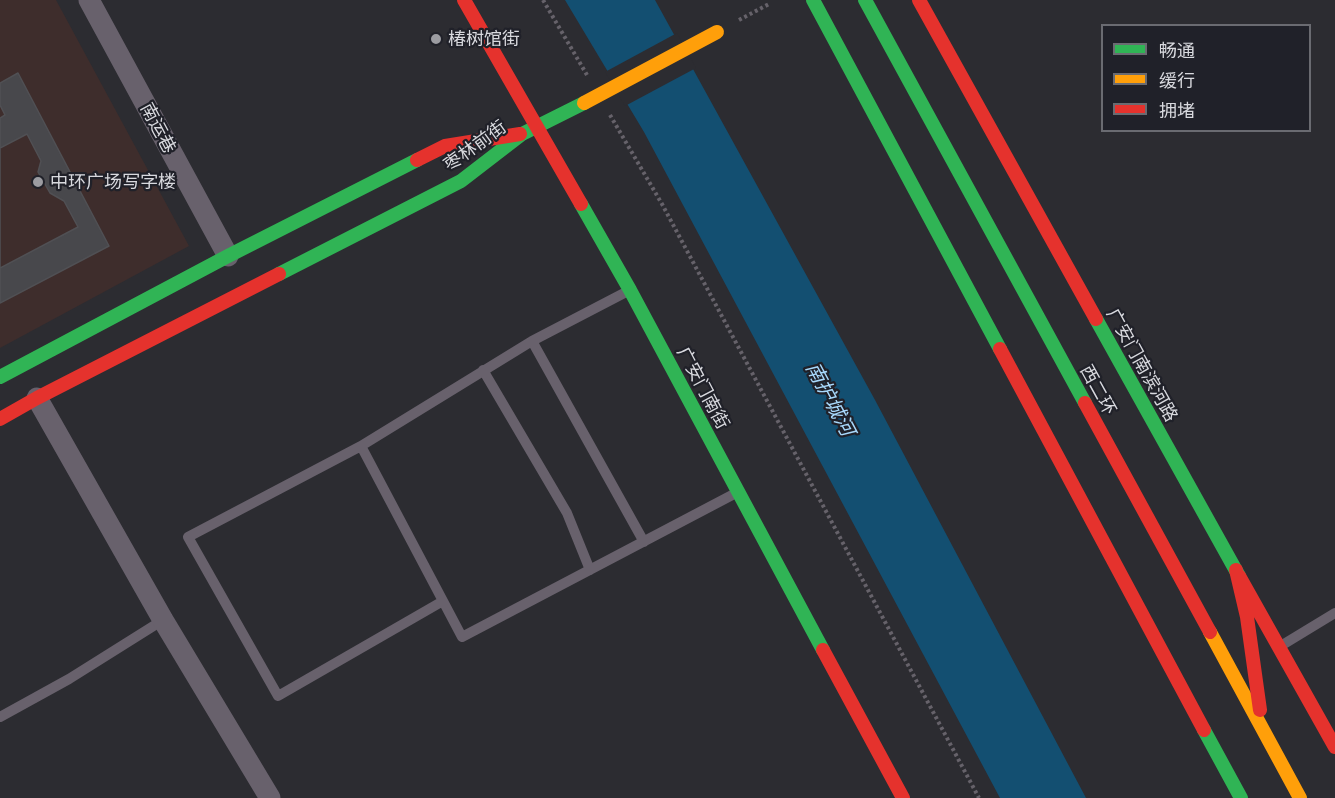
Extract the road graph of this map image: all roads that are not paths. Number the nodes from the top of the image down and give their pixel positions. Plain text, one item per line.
1 (89, 0) edge
2 (464, 0) edge
3 (813, 0) edge
4 (865, 0) edge
5 (919, 0) edge
6 (717, 32) road end
7 (536, 127) junction
8 (522, 134) junction
9 (228, 255) junction
10 (630, 290) junction
11 (532, 341) junction
12 (483, 370) junction
13 (0, 377) edge
14 (37, 398) junction
15 (0, 419) edge
16 (361, 446) junction
17 (739, 492) junction
18 (644, 542) junction
19 (590, 570) junction
20 (1236, 570) junction
21 (443, 601) junction
22 (1335, 613) edge
23 (163, 620) junction
24 (1278, 647) junction
25 (0, 717) edge
26 (1262, 730) junction
27 (1335, 747) edge
28 (270, 798) edge
29 (903, 798) edge
30 (1241, 798) edge
31 (1300, 798) edge

1 - 9 street, 南运巷
2 - 7 main road, 广安门南街
3 - 30 main road
4 - 26 main road, 西二环
5 - 20 main road, 广安门南滨河路
6 - 7 main road, bridge
7 - 8 main road
7 - 10 main road, 广安门南街
8 - 9 main road, 枣林前街
8 - 14 main road, 枣林前街
9 - 13 main road, 枣林前街
10 - 11 lane
10 - 17 main road, 广安门南街
11 - 12 lane
11 - 18 lane
12 - 16 lane
12 - 19 lane
14 - 15 main road, 枣林前街
14 - 23 street
16 - 21 lane
16 - 21 lane
17 - 18 lane
17 - 29 main road, 广安门南街
18 - 19 lane
19 - 21 lane
20 - 24 main road, 广安门南滨河路
20 - 26 main road
22 - 24 lane
23 - 25 lane
23 - 28 street
24 - 27 main road, 广安门南滨河路
26 - 31 main road, 西二环

